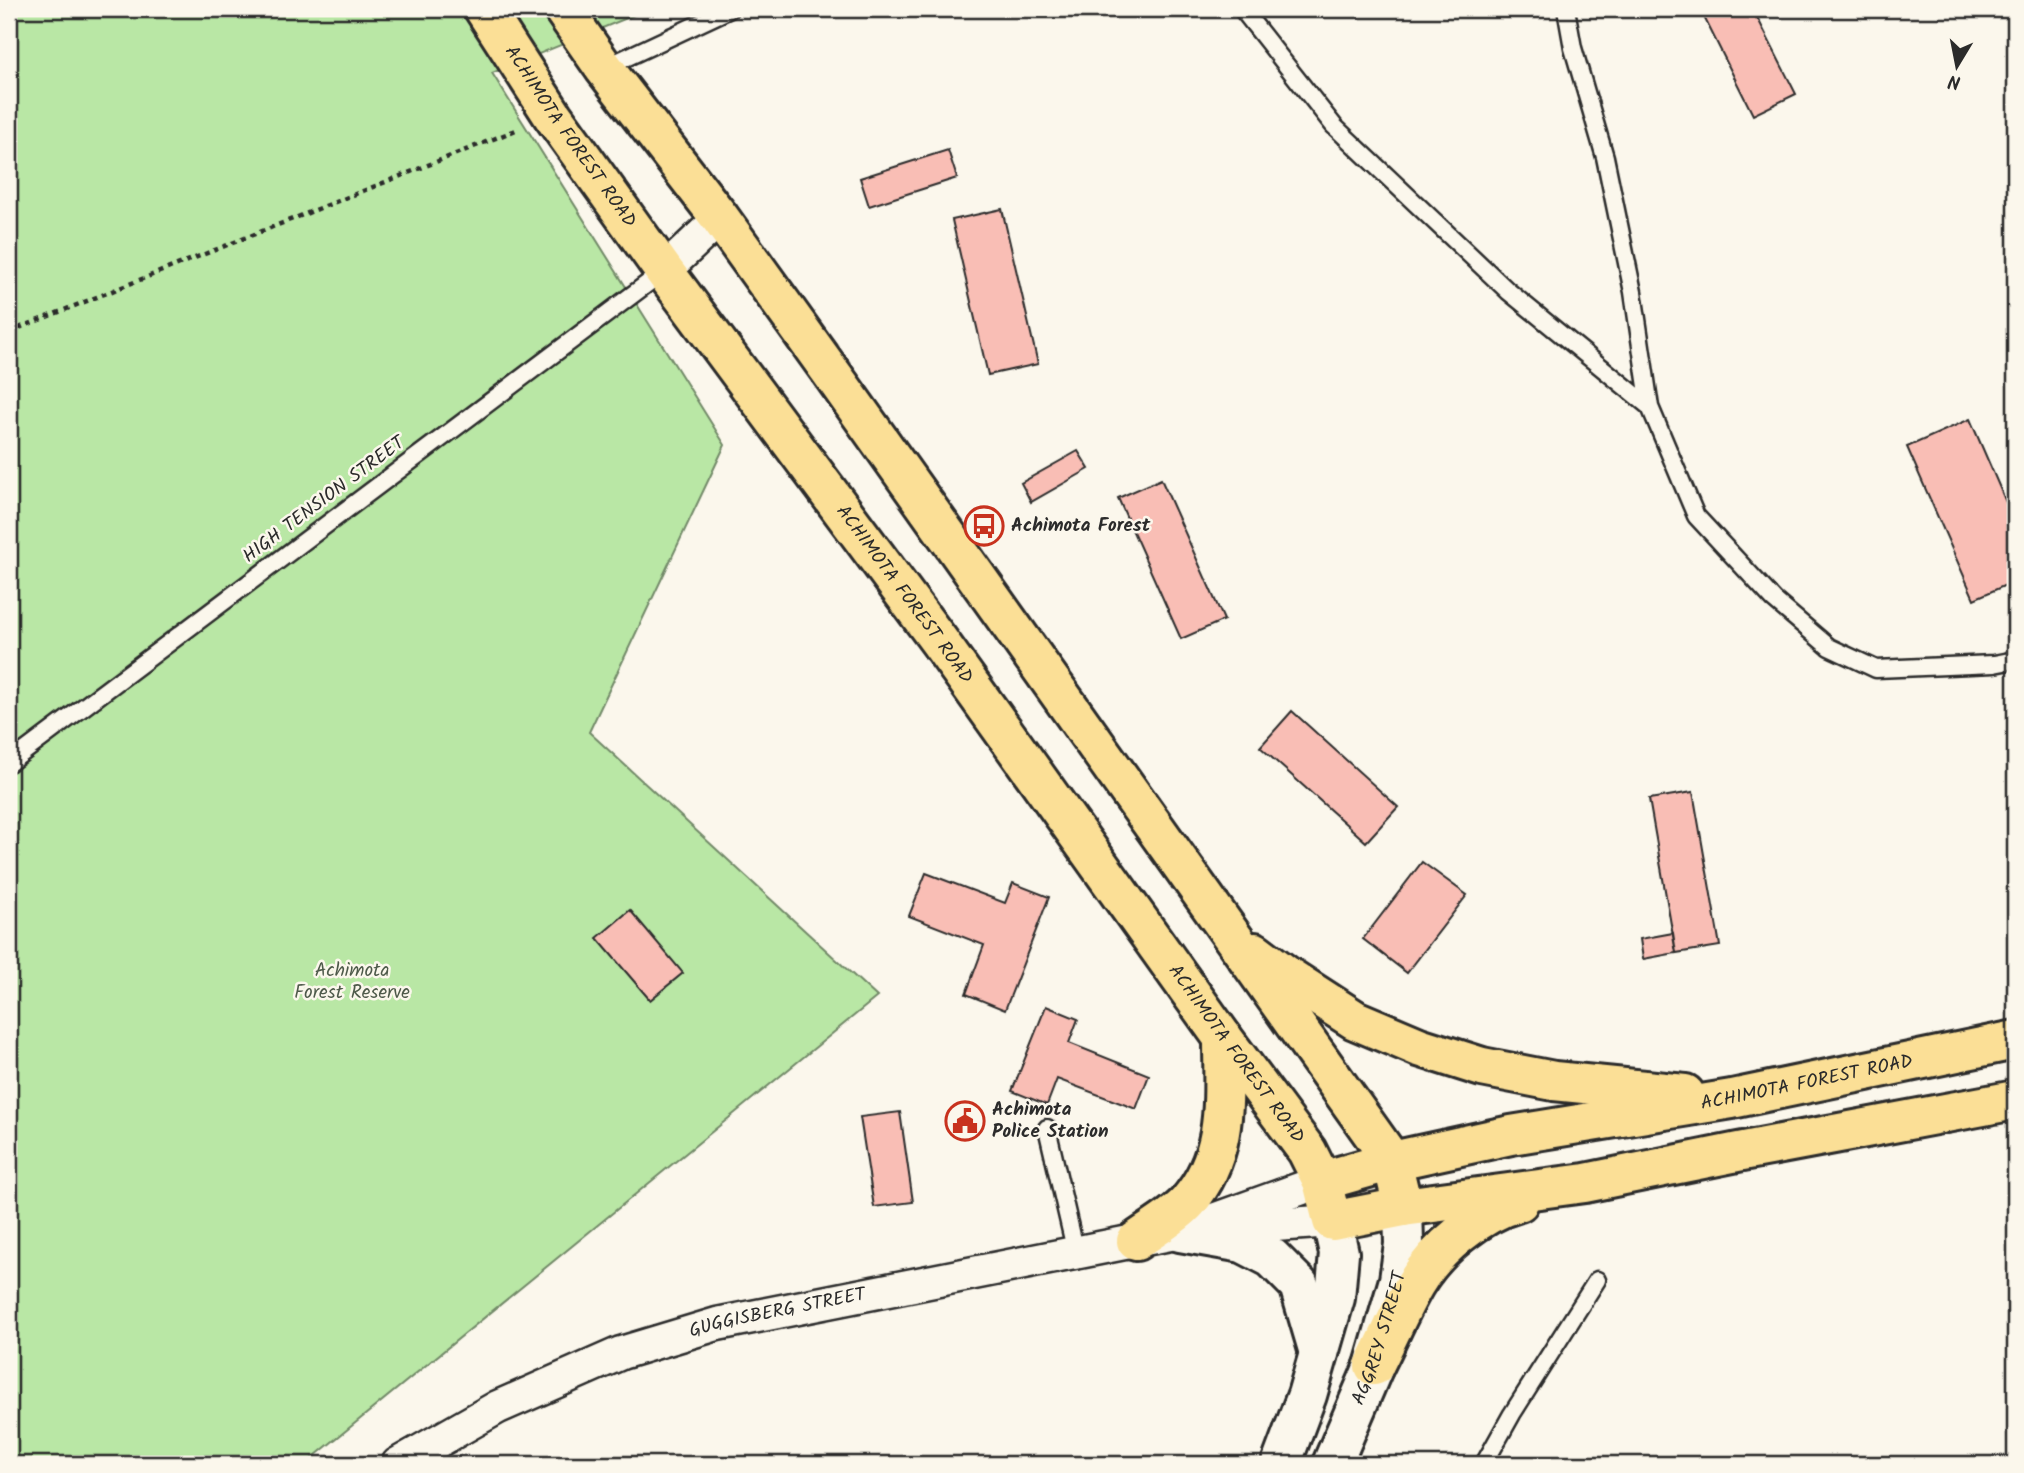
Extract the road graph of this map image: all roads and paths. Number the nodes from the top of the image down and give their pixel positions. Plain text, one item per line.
1 (484, 9) edge
2 (563, 9) edge
3 (730, 9) edge
4 (1242, 9) edge
5 (1566, 9) edge
6 (604, 68) junction
7 (553, 116) junction
8 (720, 218) junction
9 (664, 271) junction
10 (9, 332) edge
11 (1650, 407) junction
12 (2015, 660) edge
13 (9, 763) edge
14 (1224, 928) junction
15 (1223, 1038) junction
16 (2015, 1040) edge
17 (1732, 1099) junction
18 (2015, 1100) edge
19 (1047, 1128) dead end
20 (1392, 1161) junction
21 (1322, 1181) junction
22 (1585, 1183) junction
23 (1404, 1207) junction
24 (1332, 1221) junction
25 (1180, 1232) junction
26 (1136, 1241) junction
27 (1076, 1253) junction
28 (1597, 1280) dead end
29 (1319, 1353) junction
30 (1374, 1366) junction
31 (398, 1464) edge
32 (1281, 1464) edge
33 (1332, 1464) edge
34 (1484, 1464) edge

1 - 7 main road, ACHIMOTA FOREST ROAD
2 - 6 main road
3 - 6 lane
4 - 11 lane
5 - 11 lane
6 - 8 main road
7 - 9 main road, ACHIMOTA FOREST ROAD
7 - 10 path
8 - 9 street
8 - 14 main road
9 - 13 lane, HIGH TENSION STREET
9 - 15 main road, ACHIMOTA FOREST ROAD
11 - 12 lane
14 - 17 main road
14 - 20 main road
15 - 21 main road, ACHIMOTA FOREST ROAD
15 - 26 main road
16 - 17 main road, ACHIMOTA FOREST ROAD
17 - 20 main road, ACHIMOTA FOREST ROAD
18 - 22 main road
19 - 27 lane
20 - 21 main road, ACHIMOTA FOREST ROAD
20 - 23 main road
21 - 24 main road, ACHIMOTA FOREST ROAD
21 - 25 street, GUGGISBERG STREET
22 - 23 main road
22 - 30 main road
23 - 24 main road
23 - 30 main road, AGGREY STREET
24 - 25 street, GUGGISBERG STREET
24 - 29 main road
25 - 26 street, GUGGISBERG STREET
25 - 29 main road
26 - 27 street, GUGGISBERG STREET
27 - 31 street, GUGGISBERG STREET
28 - 34 lane
29 - 32 main road
30 - 33 main road, AGGREY STREET

